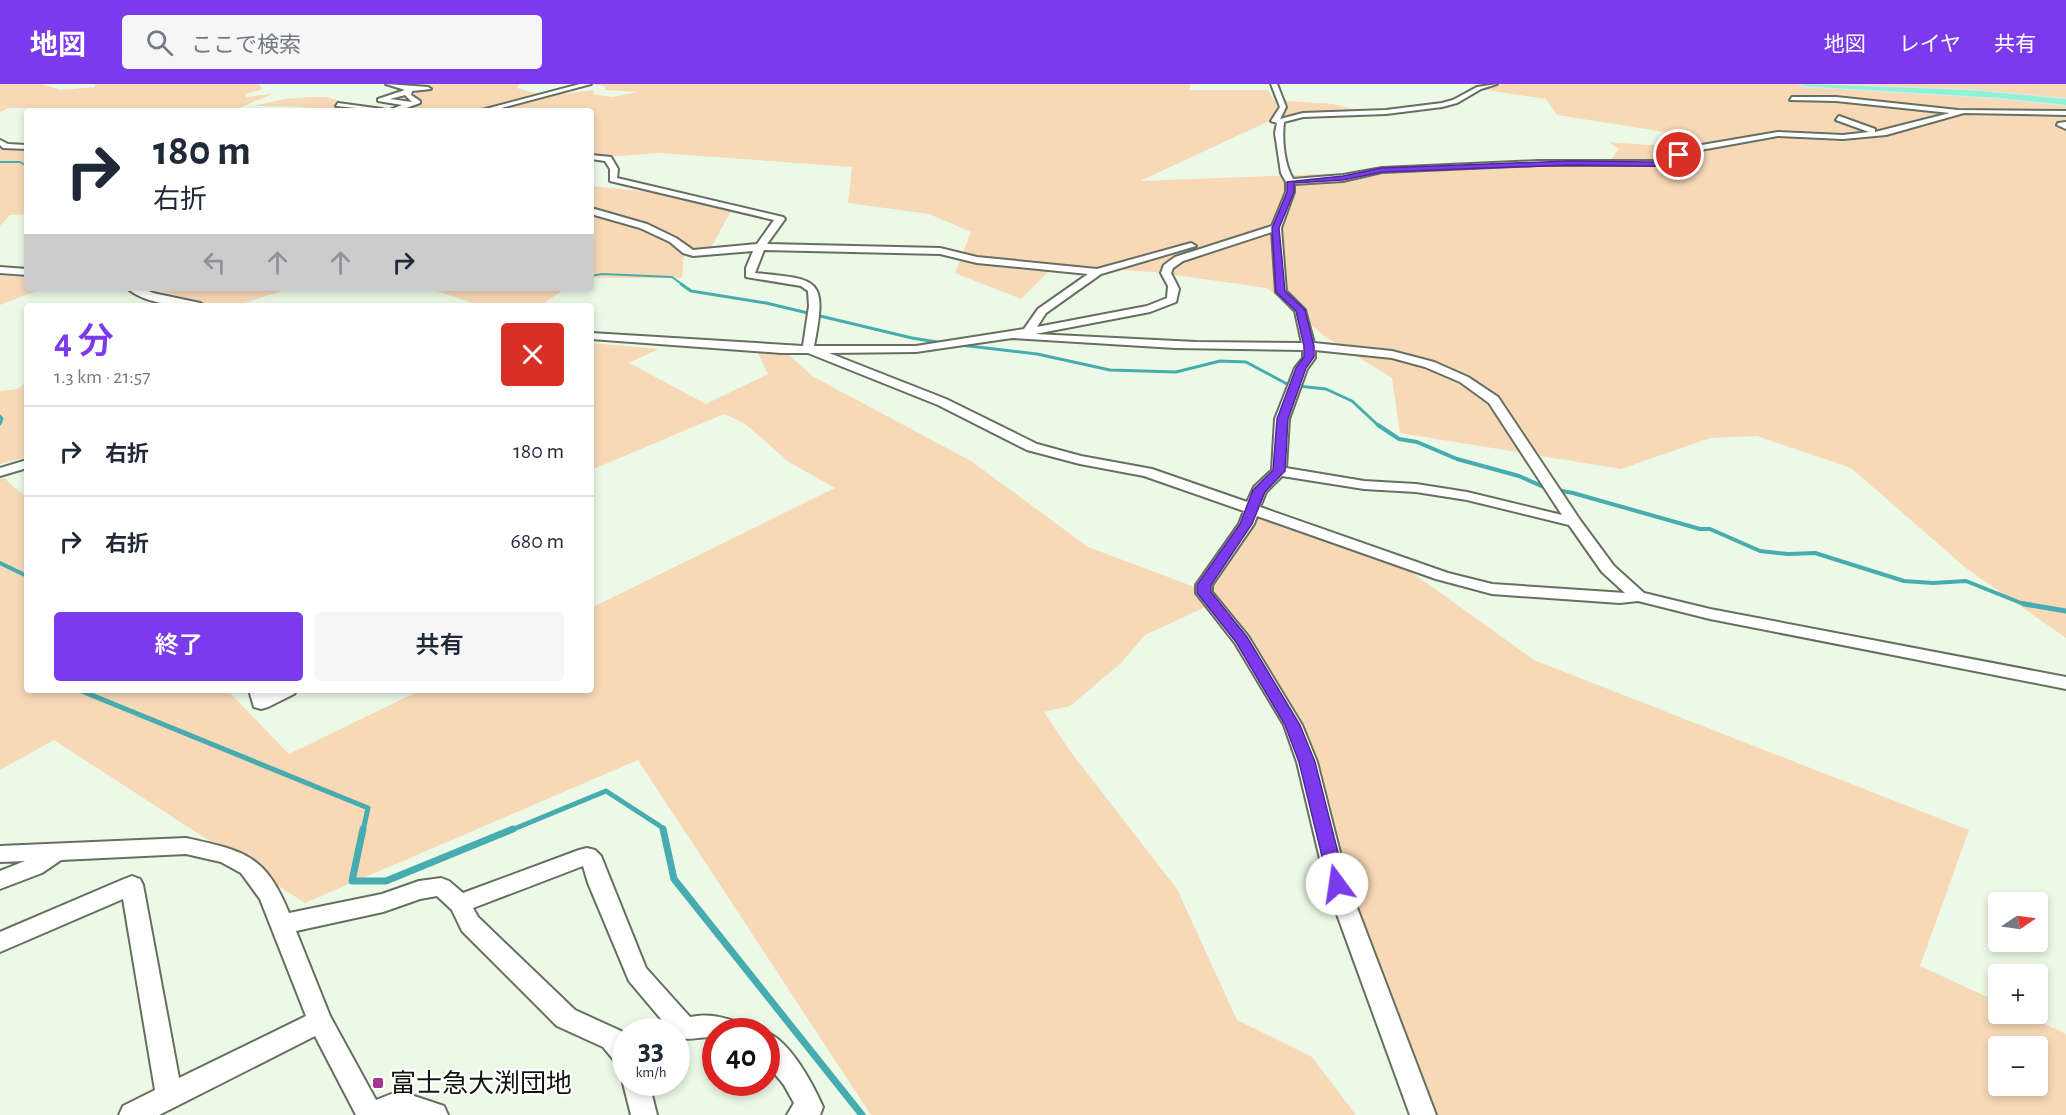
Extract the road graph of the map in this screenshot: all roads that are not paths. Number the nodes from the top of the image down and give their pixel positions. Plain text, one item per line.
1 (389, 84) edge
2 (588, 84) edge
3 (1274, 84) edge
4 (1494, 84) edge
5 (1804, 84) edge
6 (1835, 87) junction
7 (428, 89) dead end
8 (409, 90) junction
9 (1792, 99) dead end
10 (1835, 102) junction
11 (2066, 102) edge
12 (412, 104) junction
13 (338, 105) dead end
14 (360, 108) edge
15 (400, 108) edge
16 (494, 108) edge
17 (1962, 112) junction
18 (2066, 113) edge
19 (1839, 118) dead end
20 (1281, 121) junction
21 (1879, 133) junction
22 (24, 139) edge
23 (0, 141) edge
24 (24, 147) edge
25 (594, 157) edge
26 (1290, 182) junction
27 (594, 212) edge
28 (1276, 228) junction
29 (1239, 241) junction
30 (761, 247) junction
31 (0, 270) edge
32 (24, 272) edge
33 (1096, 272) junction
34 (139, 291) edge
35 (185, 303) edge
36 (1029, 330) junction
37 (1008, 334) junction
38 (594, 336) edge
39 (1309, 346) junction
40 (808, 349) junction
41 (1279, 471) junction
42 (1250, 510) junction
43 (1574, 522) junction
44 (1638, 596) junction
45 (2066, 682) edge
46 (276, 693) edge
47 (259, 697) edge
48 (56, 852) junction
49 (0, 854) edge
50 (0, 880) edge
51 (460, 904) junction
52 (282, 924) junction
53 (0, 942) edge
54 (320, 1021) junction
55 (702, 1026) edge
56 (612, 1039) edge
57 (780, 1060) edge
58 (169, 1094) junction
59 (639, 1096) edge
60 (132, 1115) edge
61 (370, 1115) edge
62 (435, 1115) edge
63 (644, 1115) edge
64 (800, 1115) edge
65 (1423, 1115) edge

1 - 8 street
2 - 16 street
3 - 20 street
4 - 20 street
5 - 6 main road
6 - 10 street
6 - 11 main road
7 - 8 street
8 - 12 street
8 - 12 street
9 - 10 street
10 - 17 street
12 - 15 street
13 - 14 street
17 - 18 street
17 - 21 street
19 - 21 street
20 - 26 street
21 - 26 street
22 - 23 street
23 - 24 street
25 - 30 street
26 - 28 street
27 - 30 street
28 - 29 street
28 - 39 street
29 - 33 street
29 - 36 street
30 - 33 street
30 - 40 street
31 - 32 street
33 - 36 street
34 - 35 street
36 - 37 street
37 - 39 street
37 - 40 street
38 - 40 street
39 - 41 street
39 - 43 street
40 - 42 street
41 - 42 street
41 - 43 street
42 - 44 street
42 - 65 street
43 - 44 street
44 - 45 street
46 - 47 street
48 - 49 street
48 - 50 street
48 - 52 street
51 - 52 street
51 - 55 street
51 - 56 street
52 - 54 street
53 - 58 street
54 - 58 street
54 - 61 street
57 - 64 street
58 - 60 street
59 - 63 street
61 - 62 street

